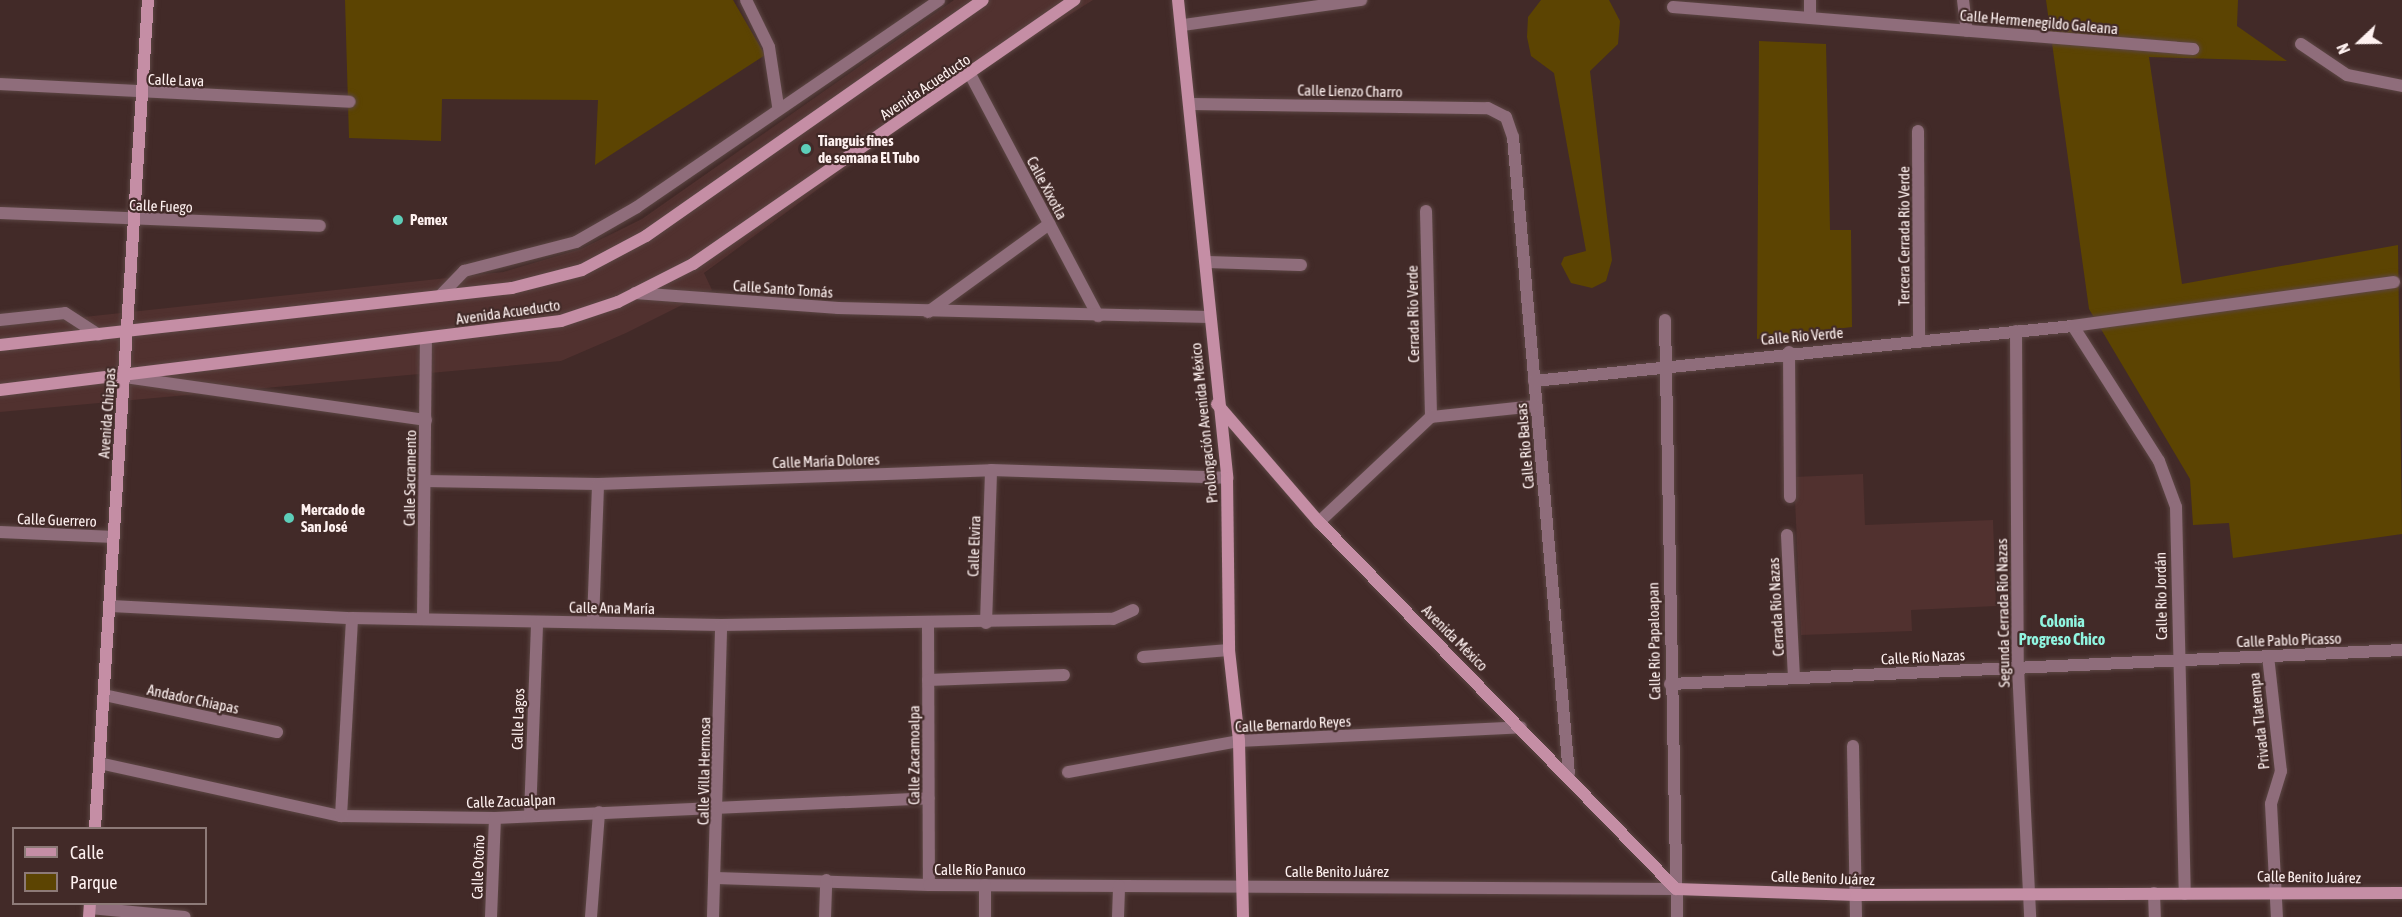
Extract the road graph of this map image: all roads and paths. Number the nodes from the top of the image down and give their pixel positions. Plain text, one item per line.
1 (148, 0) edge
2 (746, 0) edge
3 (939, 0) edge
4 (983, 0) edge
5 (1074, 0) edge
6 (1178, 0) edge
7 (1361, 0) edge
8 (1810, 0) edge
9 (1963, 0) edge
10 (1673, 7) dead end
11 (1810, 18) junction
12 (1182, 25) junction
13 (1967, 31) junction
14 (2301, 44) dead end
15 (2193, 49) dead end
16 (970, 74) junction
17 (0, 84) edge
18 (2402, 86) edge
19 (142, 94) junction
20 (350, 102) dead end
21 (1191, 104) junction
22 (778, 106) junction
23 (1506, 117) joint
24 (1918, 131) dead end
25 (1426, 211) dead end
26 (0, 213) edge
27 (131, 220) junction
28 (1050, 224) junction
29 (320, 226) dead end
30 (1206, 262) junction
31 (1301, 265) dead end
32 (2394, 282) dead end
33 (636, 293) junction
34 (440, 296) junction
35 (928, 312) junction
36 (1098, 316) junction
37 (1209, 317) junction
38 (0, 320) edge
39 (1665, 320) dead end
40 (2073, 326) junction
41 (2016, 331) junction
42 (127, 332) junction
43 (99, 335) junction
44 (426, 339) junction
45 (1919, 342) junction
46 (0, 345) edge
47 (1789, 352) junction
48 (1665, 364) junction
49 (124, 377) junction
50 (1534, 381) junction
51 (0, 390) edge
52 (1218, 404) junction
53 (1536, 406) junction
54 (1431, 417) junction
55 (426, 420) junction
56 (991, 470) junction
57 (1227, 478) junction
58 (425, 481) junction
59 (598, 484) junction
60 (1790, 497) dead end
61 (1319, 522) junction
62 (0, 532) edge
63 (1787, 535) dead end
64 (114, 537) junction
65 (111, 606) junction
66 (1133, 610) dead end
67 (352, 618) junction
68 (423, 619) junction
69 (593, 622) junction
70 (537, 623) junction
71 (986, 623) junction
72 (928, 624) junction
73 (721, 625) junction
74 (1229, 650) junction
75 (2402, 650) edge
76 (2268, 656) junction
77 (1143, 657) dead end
78 (2177, 660) junction
79 (2018, 668) junction
80 (1064, 675) dead end
81 (1794, 678) junction
82 (928, 680) junction
83 (1670, 684) junction
84 (104, 695) junction
85 (1521, 728) junction
86 (277, 732) dead end
87 (1239, 741) junction
88 (1853, 746) dead end
89 (99, 763) junction
90 (1068, 772) dead end
91 (1569, 774) junction
92 (929, 798) junction
93 (720, 806) junction
94 (599, 812) junction
95 (341, 816) junction
96 (530, 816) junction
97 (495, 818) junction
98 (95, 827) edge
99 (716, 878) junction
100 (826, 880) junction
101 (929, 885) junction
102 (986, 885) junction
103 (1119, 886) junction
104 (1243, 887) junction
105 (1676, 888) junction
106 (2275, 890) junction
107 (2154, 893) junction
108 (2402, 893) edge
109 (2029, 894) junction
110 (2185, 894) junction
111 (1856, 895) junction
112 (90, 910) edge
113 (185, 917) edge
114 (491, 917) edge
115 (591, 917) edge
116 (713, 917) edge
117 (825, 917) edge
118 (985, 917) edge
119 (1118, 917) edge
120 (1243, 917) edge
121 (1677, 917) edge
122 (1856, 917) edge
123 (2030, 917) edge
124 (2155, 917) edge
125 (2277, 917) edge

1 - 19 street, Avenida Chiapas
2 - 22 street
3 - 22 street
4 - 34 street, Avenida Acueducto
5 - 16 street, Avenida Acueducto
6 - 12 street, Prolongación Avenida México
7 - 12 street
8 - 11 street
9 - 13 street
10 - 11 street, Calle Hermenegildo Galeana
11 - 13 street, Calle Hermenegildo Galeana
12 - 21 street, Prolongación Avenida México
13 - 15 street, Calle Hermenegildo Galeana
14 - 18 street
16 - 28 street, Calle Xixotla
16 - 33 street, Avenida Acueducto
17 - 19 street, Calle Lava
19 - 20 street, Calle Lava
19 - 27 street, Avenida Chiapas
21 - 23 street, Calle Lienzo Charro
21 - 30 street, Prolongación Avenida México
22 - 34 street
23 - 50 street, Calle Río Balsas
24 - 45 street, Tercera Cerrada Río Verde
25 - 54 street, Cerrada Río Verde
26 - 27 street, Calle Fuego
27 - 29 street, Calle Fuego
27 - 42 street, Avenida Chiapas
28 - 35 street
28 - 36 street, Calle Xixotla
30 - 31 street
30 - 37 street, Prolongación Avenida México
32 - 40 street, Calle Río Verde
33 - 35 street, Calle Santo Tomás
33 - 44 street, Avenida Acueducto
34 - 42 street, Avenida Acueducto
35 - 36 street, Calle Santo Tomás
36 - 37 street, Calle Santo Tomás
37 - 52 street, Prolongación Avenida México
38 - 43 street
39 - 48 street, Calle Río Papaloapan
40 - 41 street, Calle Río Verde
40 - 78 street, Calle Río Jordán
41 - 45 street, Calle Río Verde
41 - 79 street, Segunda Cerrada Río Nazas
42 - 43 street, Avenida Acueducto
42 - 49 street, Avenida Chiapas
43 - 46 street, Avenida Acueducto
44 - 49 street, Avenida Acueducto
44 - 55 street, Calle Sacramento
45 - 47 street, Calle Río Verde
47 - 48 street, Calle Río Verde
47 - 60 street
48 - 50 street, Calle Río Verde
48 - 83 street, Calle Río Papaloapan
49 - 51 street, Avenida Acueducto
49 - 55 street
49 - 64 street, Avenida Chiapas
50 - 53 street, Calle Río Balsas
52 - 57 street, Prolongación Avenida México
52 - 61 street, Avenida México
53 - 54 street
53 - 91 street, Calle Río Balsas
54 - 61 street
55 - 58 street, Calle Sacramento
56 - 57 street, Calle María Dolores
56 - 59 street, Calle María Dolores
56 - 71 street, Calle Elvira
57 - 74 street, Prolongación Avenida México
58 - 59 street, Calle María Dolores
58 - 68 street, Calle Sacramento
59 - 69 street
61 - 85 street, Avenida México
62 - 64 street, Calle Guerrero
63 - 81 street, Cerrada Río Nazas
64 - 65 street, Avenida Chiapas
65 - 67 street, Calle Ana María
65 - 84 street, Avenida Chiapas
66 - 71 street, Calle Ana María
67 - 68 street, Calle Ana María
67 - 95 street
68 - 70 street, Calle Ana María
69 - 70 street, Calle Ana María
69 - 73 street, Calle Ana María
70 - 96 street, Calle Lagos
71 - 72 street, Calle Ana María
72 - 73 street, Calle Ana María
72 - 82 street, Calle Zacamoalpa
73 - 93 street, Calle Villa Hermosa
74 - 77 street
74 - 87 street, Prolongación Avenida México
75 - 76 street, Calle Pablo Picasso
76 - 78 street, Calle Pablo Picasso
76 - 106 street, Privada Tlatempa
78 - 79 street, Calle Río Nazas
78 - 110 street, Calle Río Jordán
79 - 81 street, Calle Río Nazas
79 - 109 street, Segunda Cerrada Río Nazas
80 - 82 street
81 - 83 street, Calle Río Nazas
82 - 92 street, Calle Zacamoalpa
83 - 105 street, Calle Río Papaloapan
84 - 86 street, Andador Chiapas
84 - 89 street, Avenida Chiapas
85 - 87 street, Calle Bernardo Reyes
85 - 91 street, Avenida México
87 - 90 street, Calle Bernardo Reyes
87 - 104 street, Prolongación Avenida México
88 - 111 street
89 - 95 street, Calle Zacualpan
89 - 98 street, Avenida Chiapas
91 - 105 street, Avenida México
92 - 93 street, Calle Zacualpan
92 - 101 street, Calle Zacamoalpa
93 - 94 street, Calle Zacualpan
93 - 99 street, Calle Villa Hermosa
94 - 96 street, Calle Zacualpan
94 - 115 street
95 - 97 street, Calle Zacualpan
96 - 97 street, Calle Zacualpan
97 - 114 street, Calle Otoño
99 - 100 street, Calle Río Panuco
99 - 116 street, Calle Villa Hermosa
100 - 101 street, Calle Río Panuco
100 - 117 street
101 - 102 street, Calle Río Panuco
102 - 103 street, Calle Río Panuco
102 - 118 street
103 - 104 street, Calle Río Panuco
103 - 119 street
104 - 105 street, Calle Benito Juárez
104 - 120 street, Prolongación Avenida México
105 - 111 street, Calle Benito Juárez
105 - 121 street, Calle Río Papaloapan
106 - 108 street, Calle Benito Juárez
106 - 110 street, Calle Benito Juárez
106 - 125 street, Privada Tlatempa
107 - 109 street, Calle Benito Juárez
107 - 110 street, Calle Benito Juárez
107 - 124 street
109 - 111 street, Calle Benito Juárez
109 - 123 street
111 - 122 street
112 - 113 street

